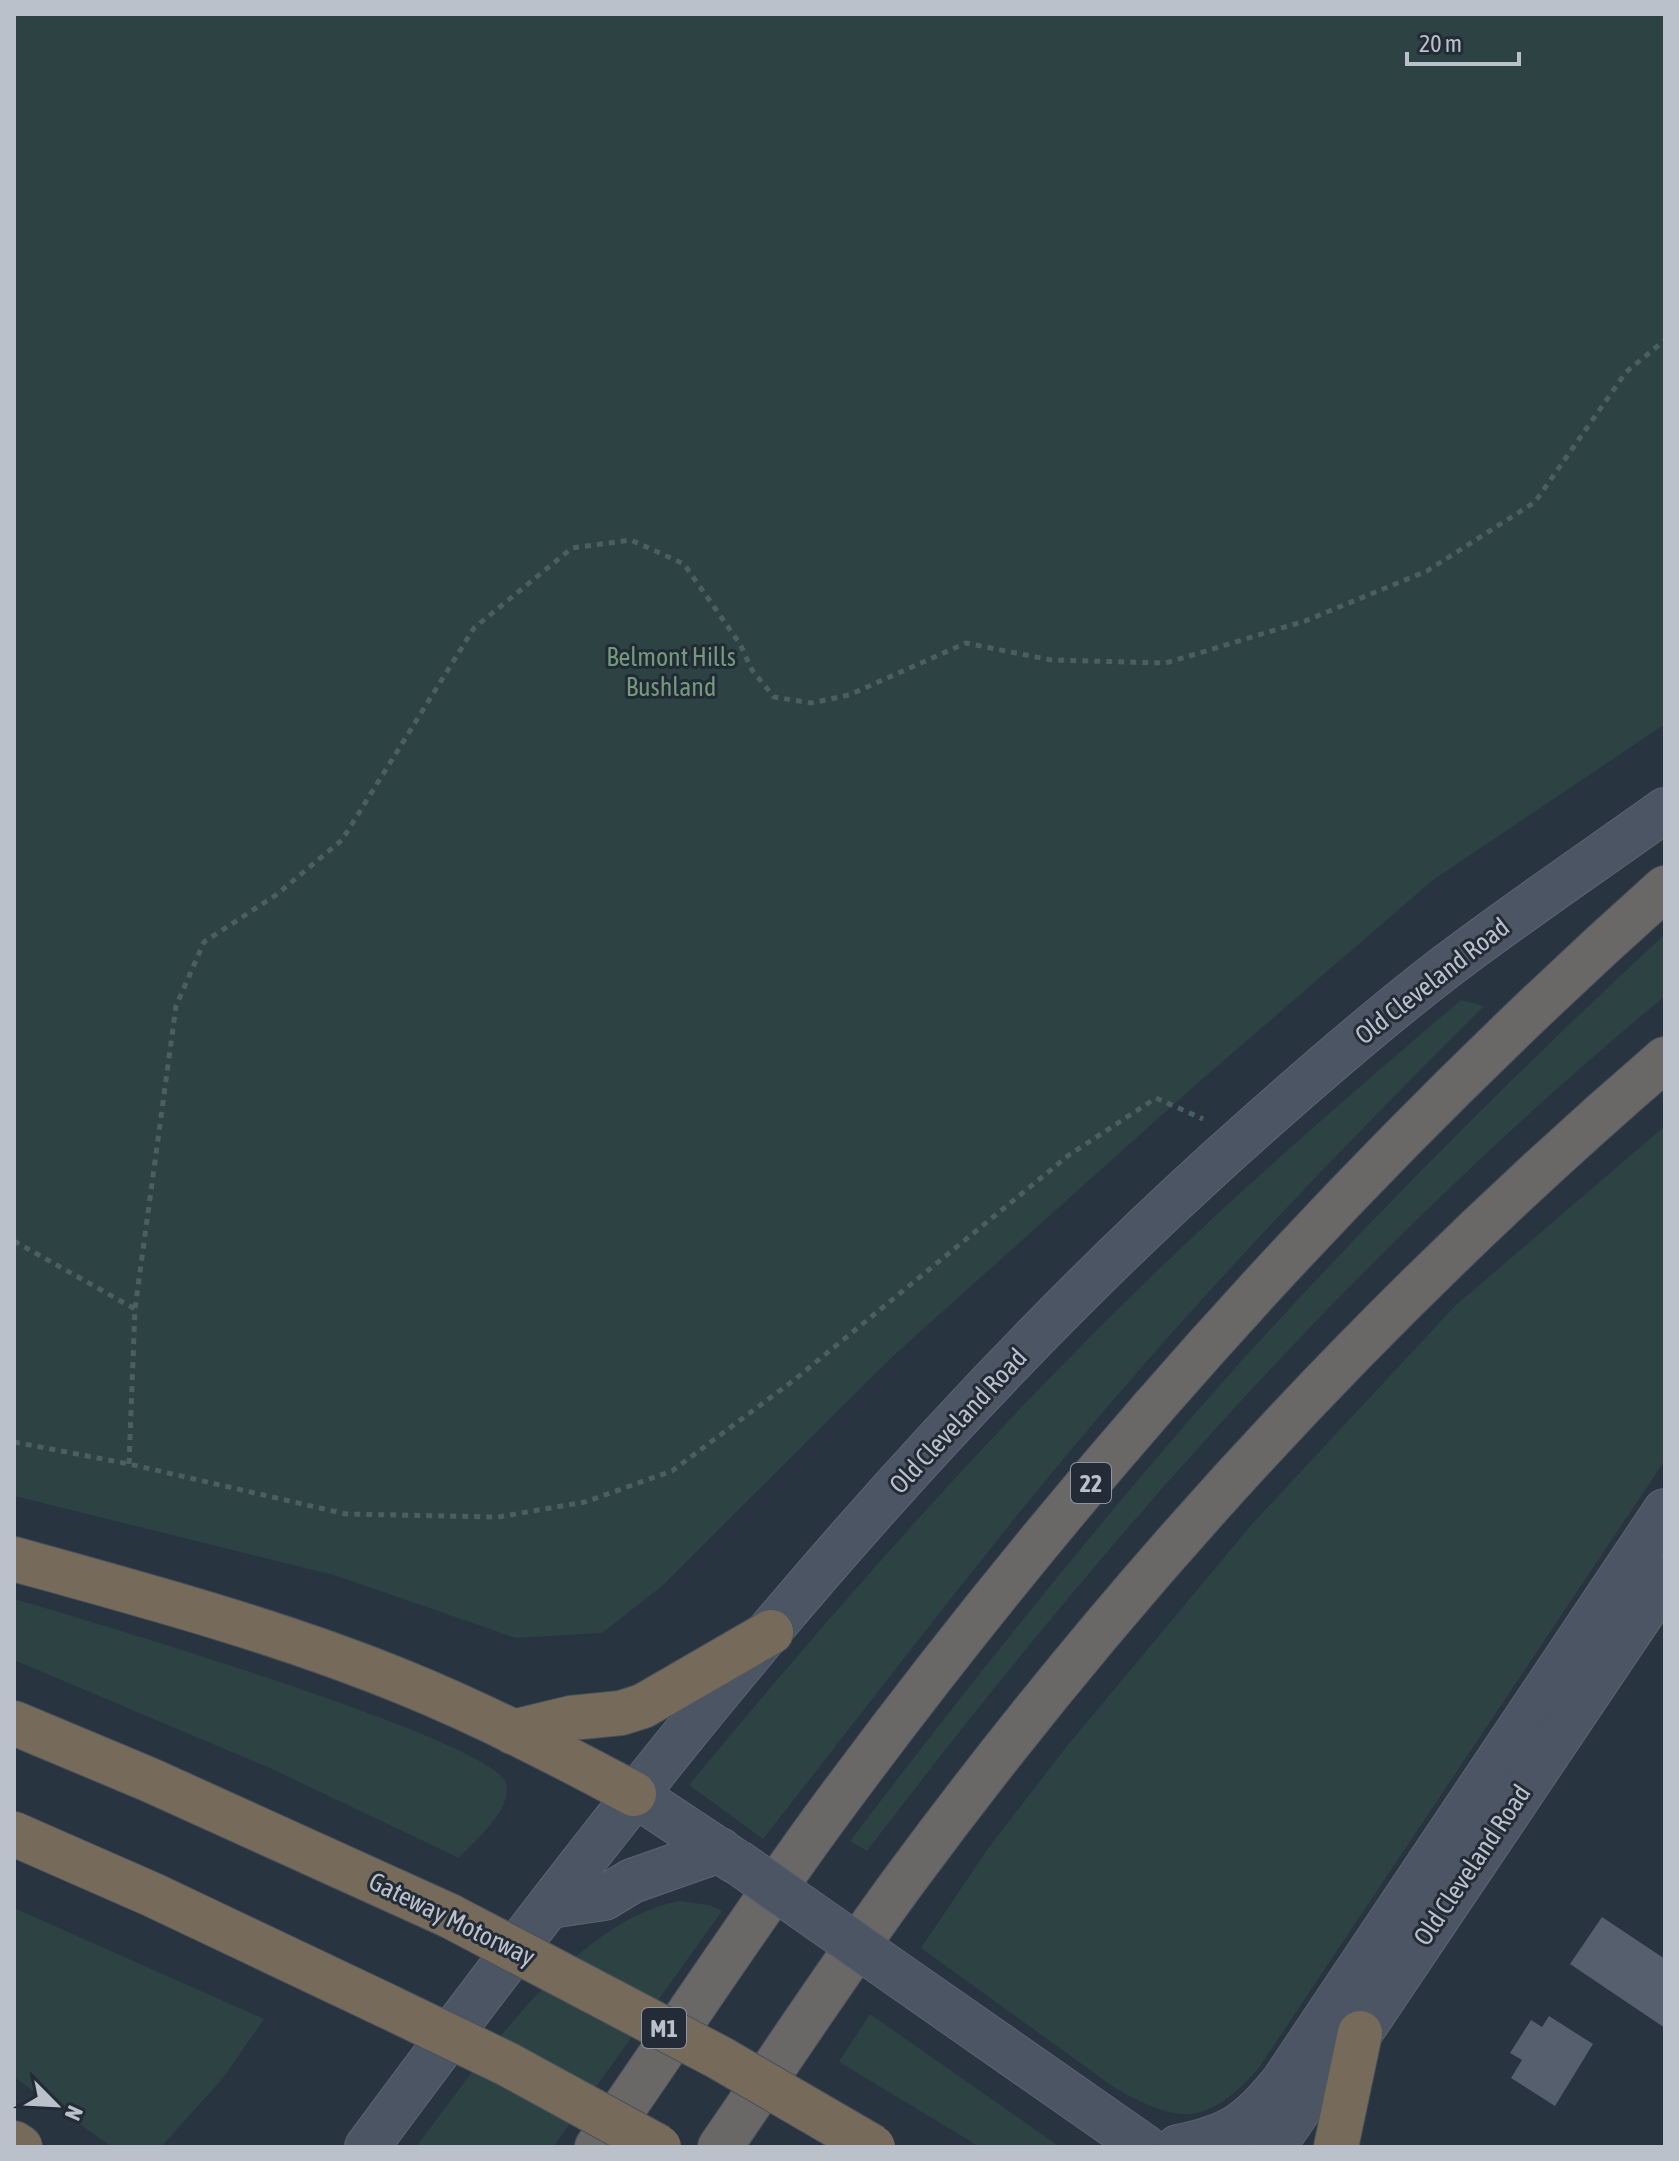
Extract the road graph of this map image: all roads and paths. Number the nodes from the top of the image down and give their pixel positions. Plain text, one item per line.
1 (1665, 340) edge
2 (1665, 810) edge
3 (1665, 888) edge
4 (1665, 1059) edge
5 (1235, 1146) junction
6 (14, 1241) edge
7 (135, 1309) junction
8 (14, 1442) edge
9 (129, 1464) junction
10 (1665, 1511) edge
11 (14, 1559) edge
12 (1665, 1579) edge
13 (771, 1632) junction
14 (14, 1723) edge
15 (513, 1732) junction
16 (634, 1794) junction
17 (14, 1834) edge
18 (728, 1856) junction
19 (550, 1906) junction
20 (1360, 2033) junction
21 (1125, 2140) edge
22 (14, 2143) edge
23 (20, 2147) edge
24 (367, 2147) edge
25 (597, 2147) edge
26 (659, 2147) edge
27 (720, 2147) edge
28 (873, 2147) edge
29 (1178, 2147) edge
30 (1273, 2147) edge
31 (1336, 2147) edge

1 - 7 path
2 - 5 main road, Old Cleveland Road
3 - 25 highway, 22
4 - 27 highway
5 - 9 path
5 - 13 main road, Old Cleveland Road
6 - 7 path
7 - 9 path
8 - 9 path
10 - 29 main road
11 - 15 highway
12 - 20 main road, Old Cleveland Road
13 - 15 highway
13 - 16 main road, Old Cleveland Road
14 - 28 highway, Gateway Motorway / M1, bridge
15 - 16 highway
16 - 18 main road
16 - 19 main road, Old Cleveland Road
17 - 26 highway, bridge
18 - 19 main road
18 - 21 main road, bridge
19 - 24 main road, Old Cleveland Road
20 - 30 main road, Old Cleveland Road
20 - 31 highway
22 - 23 highway

